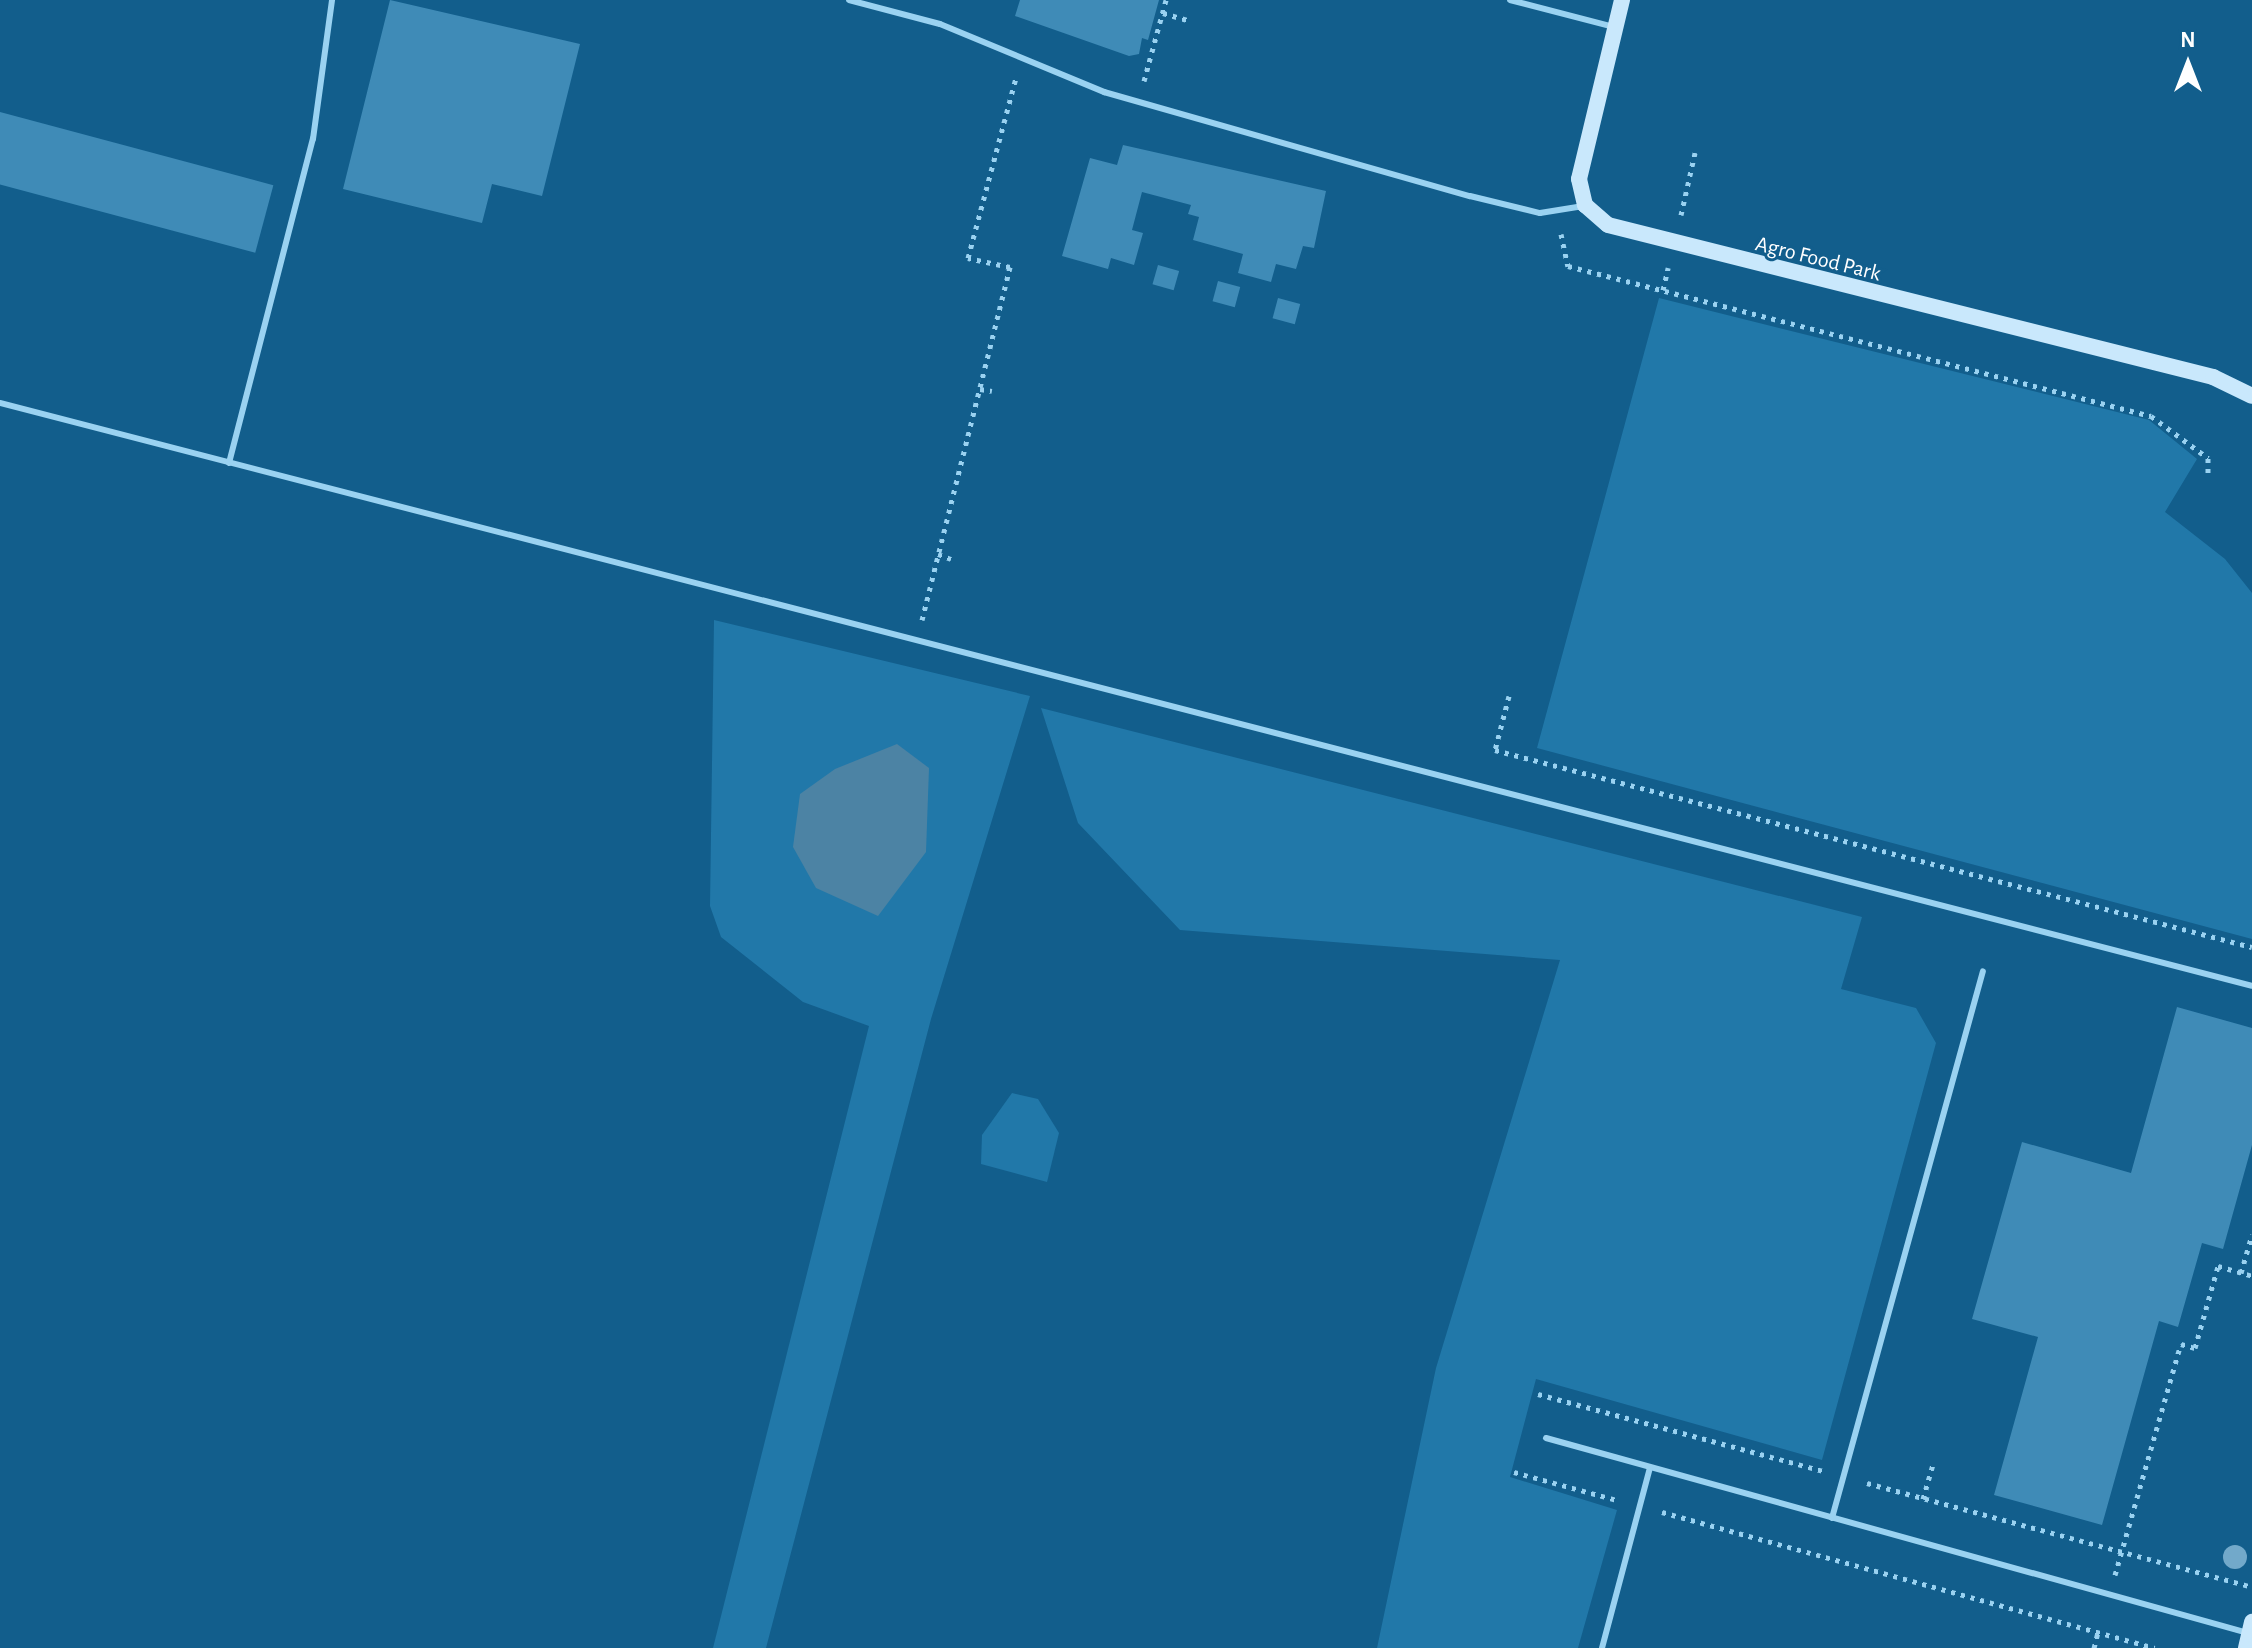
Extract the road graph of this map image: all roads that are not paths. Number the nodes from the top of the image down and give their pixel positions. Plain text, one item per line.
1 (332, 0) edge
2 (849, 0) edge
3 (1510, 0) edge
4 (1622, 0) edge
5 (1614, 27) junction
6 (1585, 205) junction
7 (2252, 396) edge
8 (0, 403) edge
9 (229, 463) junction
10 (1983, 971) dead end
11 (2252, 986) edge
12 (1546, 1438) dead end
13 (1650, 1468) junction
14 (1832, 1518) junction
15 (2249, 1639) edge
16 (1602, 1648) edge

1 - 9 lane
2 - 6 lane
3 - 5 lane
4 - 5 street
5 - 6 street
6 - 7 street, Agro Food Park
8 - 9 lane
9 - 11 lane
10 - 14 lane
12 - 13 lane
13 - 14 lane
13 - 16 lane
14 - 15 lane

